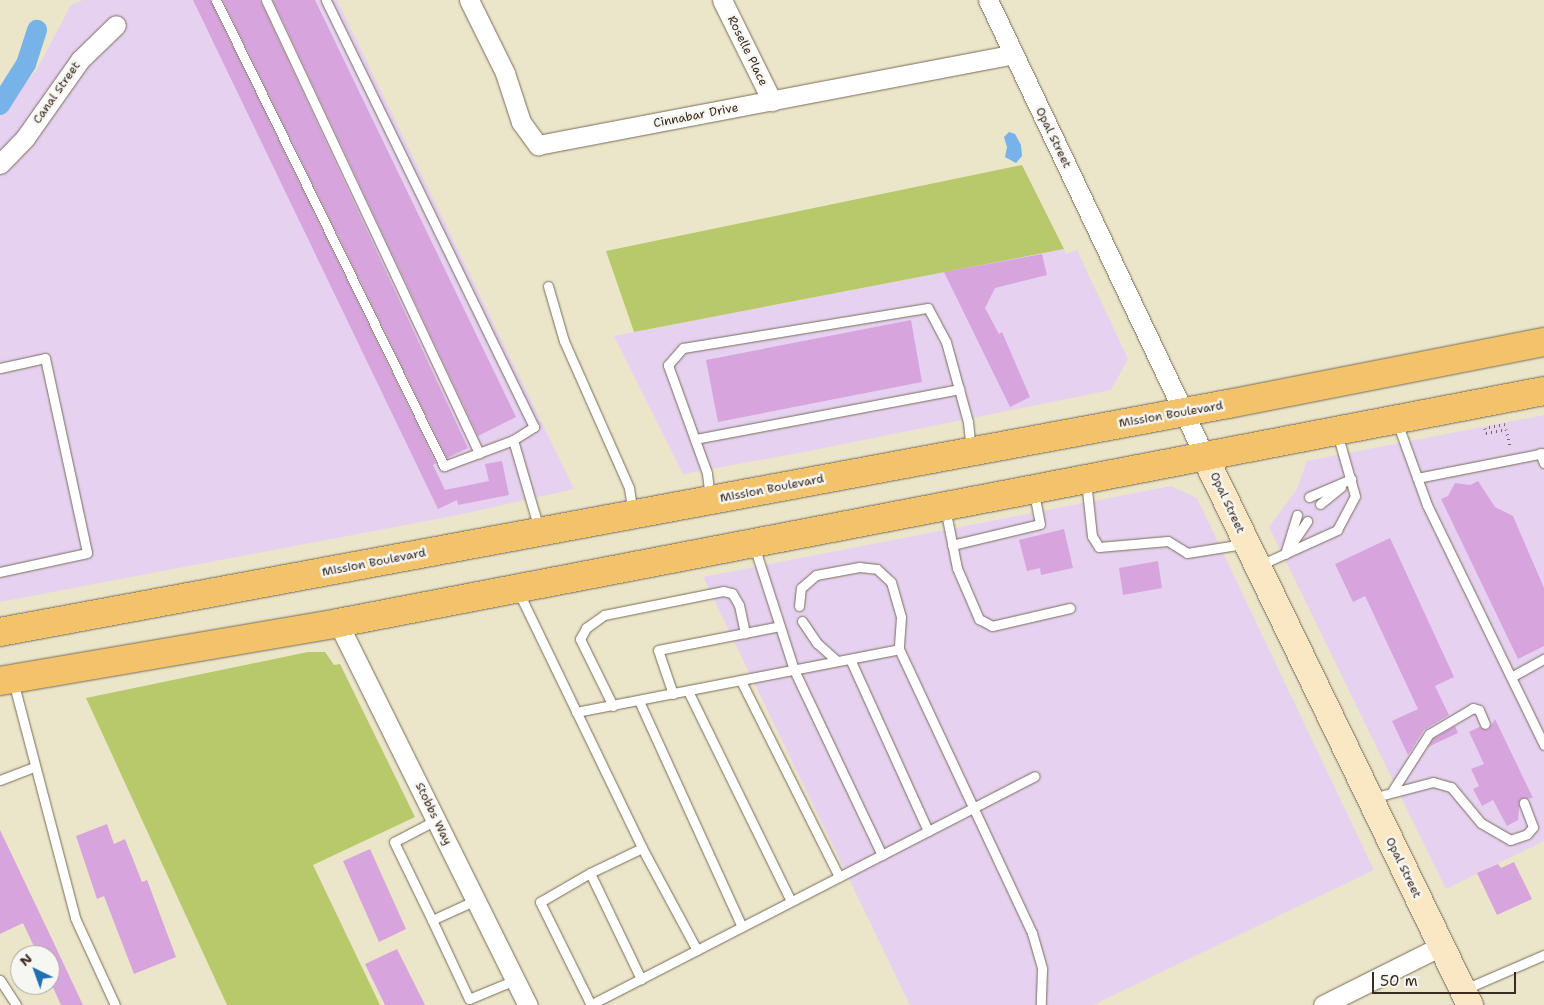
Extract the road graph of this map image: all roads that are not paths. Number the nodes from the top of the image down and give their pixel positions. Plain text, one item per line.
1 (216, 0) edge
2 (266, 0) edge
3 (326, 0) edge
4 (469, 0) edge
5 (722, 0) edge
6 (988, 0) edge
7 (116, 25) dead end
8 (1013, 54) junction
9 (772, 101) junction
10 (0, 164) edge
11 (548, 286) dead end
12 (1544, 342) edge
13 (0, 368) edge
14 (959, 389) junction
15 (1544, 391) edge
16 (1183, 411) junction
17 (1396, 419) junction
18 (1336, 431) junction
19 (695, 439) junction
20 (513, 440) junction
21 (971, 452) junction
22 (479, 453) junction
23 (1542, 453) edge
24 (1205, 457) junction
25 (1544, 463) edge
26 (1417, 478) junction
27 (1086, 479) junction
28 (1351, 480) junction
29 (1034, 490) junction
30 (1309, 497) dead end
31 (710, 500) junction
32 (1320, 504) dead end
33 (945, 507) junction
34 (633, 515) junction
35 (1297, 515) dead end
36 (1307, 521) dead end
37 (540, 532) junction
38 (1246, 543) junction
39 (753, 544) junction
40 (952, 545) junction
41 (1285, 554) junction
42 (1257, 566) junction
43 (0, 572) edge
44 (517, 589) junction
45 (799, 606) dead end
46 (1070, 608) dead end
47 (802, 621) dead end
48 (338, 623) junction
49 (780, 626) junction
50 (0, 630) edge
51 (745, 633) junction
52 (898, 649) junction
53 (850, 659) junction
54 (1544, 659) edge
55 (837, 661) junction
56 (794, 670) junction
57 (1511, 677) junction
58 (6, 680) edge
59 (741, 681) junction
60 (688, 691) junction
61 (673, 694) junction
62 (639, 701) junction
63 (613, 706) junction
64 (576, 712) junction
65 (1485, 724) dead end
66 (1544, 745) edge
67 (34, 767) junction
68 (1035, 776) dead end
69 (0, 780) edge
70 (1381, 794) junction
71 (1524, 803) dead end
72 (972, 808) junction
73 (436, 820) junction
74 (928, 831) junction
75 (642, 848) junction
76 (882, 855) junction
77 (590, 873) junction
78 (839, 877) junction
79 (476, 900) junction
80 (791, 901) junction
81 (432, 920) junction
82 (742, 926) junction
83 (1441, 946) junction
84 (697, 950) junction
85 (1544, 955) edge
86 (641, 979) junction
87 (0, 980) edge
88 (515, 980) junction
89 (1466, 998) edge
90 (470, 1002) edge
91 (16, 1005) edge
92 (116, 1005) edge
93 (528, 1005) edge
94 (591, 1005) edge
95 (1041, 1005) edge
96 (1323, 1005) edge

1 - 22 lane
2 - 22 lane
3 - 20 lane
4 - 9 street, Cinnabar Drive
5 - 9 street, Roselle Place
6 - 8 street, Opal Street
7 - 10 street, Canal Street
8 - 9 street, Cinnabar Drive
8 - 16 street, Opal Street
11 - 34 lane
12 - 16 main road, Mission Boulevard
13 - 43 lane
14 - 19 lane
14 - 19 lane
14 - 21 lane
15 - 17 main road
16 - 21 main road, Mission Boulevard
16 - 24 street, Opal Street
17 - 18 main road
17 - 26 lane
18 - 24 main road
18 - 28 lane
19 - 31 lane
20 - 22 lane
20 - 37 lane
21 - 31 main road, Mission Boulevard
23 - 25 lane
23 - 26 lane
24 - 27 main road
24 - 38 street, Opal Street
26 - 57 lane
27 - 29 main road
27 - 38 lane
28 - 30 lane
28 - 32 lane
28 - 41 lane
29 - 33 main road
29 - 40 lane
31 - 34 main road, Mission Boulevard
33 - 39 main road
33 - 40 lane
34 - 37 main road, Mission Boulevard
35 - 41 lane
36 - 41 lane
37 - 50 main road, Mission Boulevard
38 - 42 street, Opal Street
39 - 44 main road
39 - 49 lane
40 - 46 lane
41 - 42 lane
42 - 70 street, Opal Street
44 - 48 main road
44 - 64 lane
45 - 52 lane
47 - 55 lane
48 - 58 main road
48 - 73 street, Stobbs Way
49 - 51 lane
49 - 56 lane
51 - 61 lane
51 - 63 lane
52 - 53 lane
52 - 72 lane
53 - 55 lane
53 - 74 lane
54 - 57 lane
55 - 56 lane
56 - 59 lane
56 - 76 lane
57 - 66 lane
58 - 67 lane
59 - 60 lane
59 - 78 lane
60 - 61 lane
60 - 80 lane
61 - 62 lane
62 - 63 lane
62 - 82 lane
63 - 64 lane
64 - 75 lane
65 - 70 lane
67 - 69 lane
67 - 92 lane
68 - 72 lane
70 - 71 lane
70 - 83 street, Opal Street
72 - 74 lane
72 - 95 lane
73 - 79 street, Stobbs Way
73 - 81 lane
74 - 76 lane
75 - 77 lane
75 - 84 lane
76 - 78 lane
77 - 86 lane
77 - 94 lane
78 - 80 lane
79 - 81 lane
79 - 88 street, Stobbs Way
80 - 82 lane
81 - 90 lane
82 - 84 lane
83 - 89 street, Opal Street
83 - 96 street
84 - 86 lane
85 - 89 lane
86 - 94 lane
87 - 91 lane
88 - 90 lane
88 - 93 street, Stobbs Way

